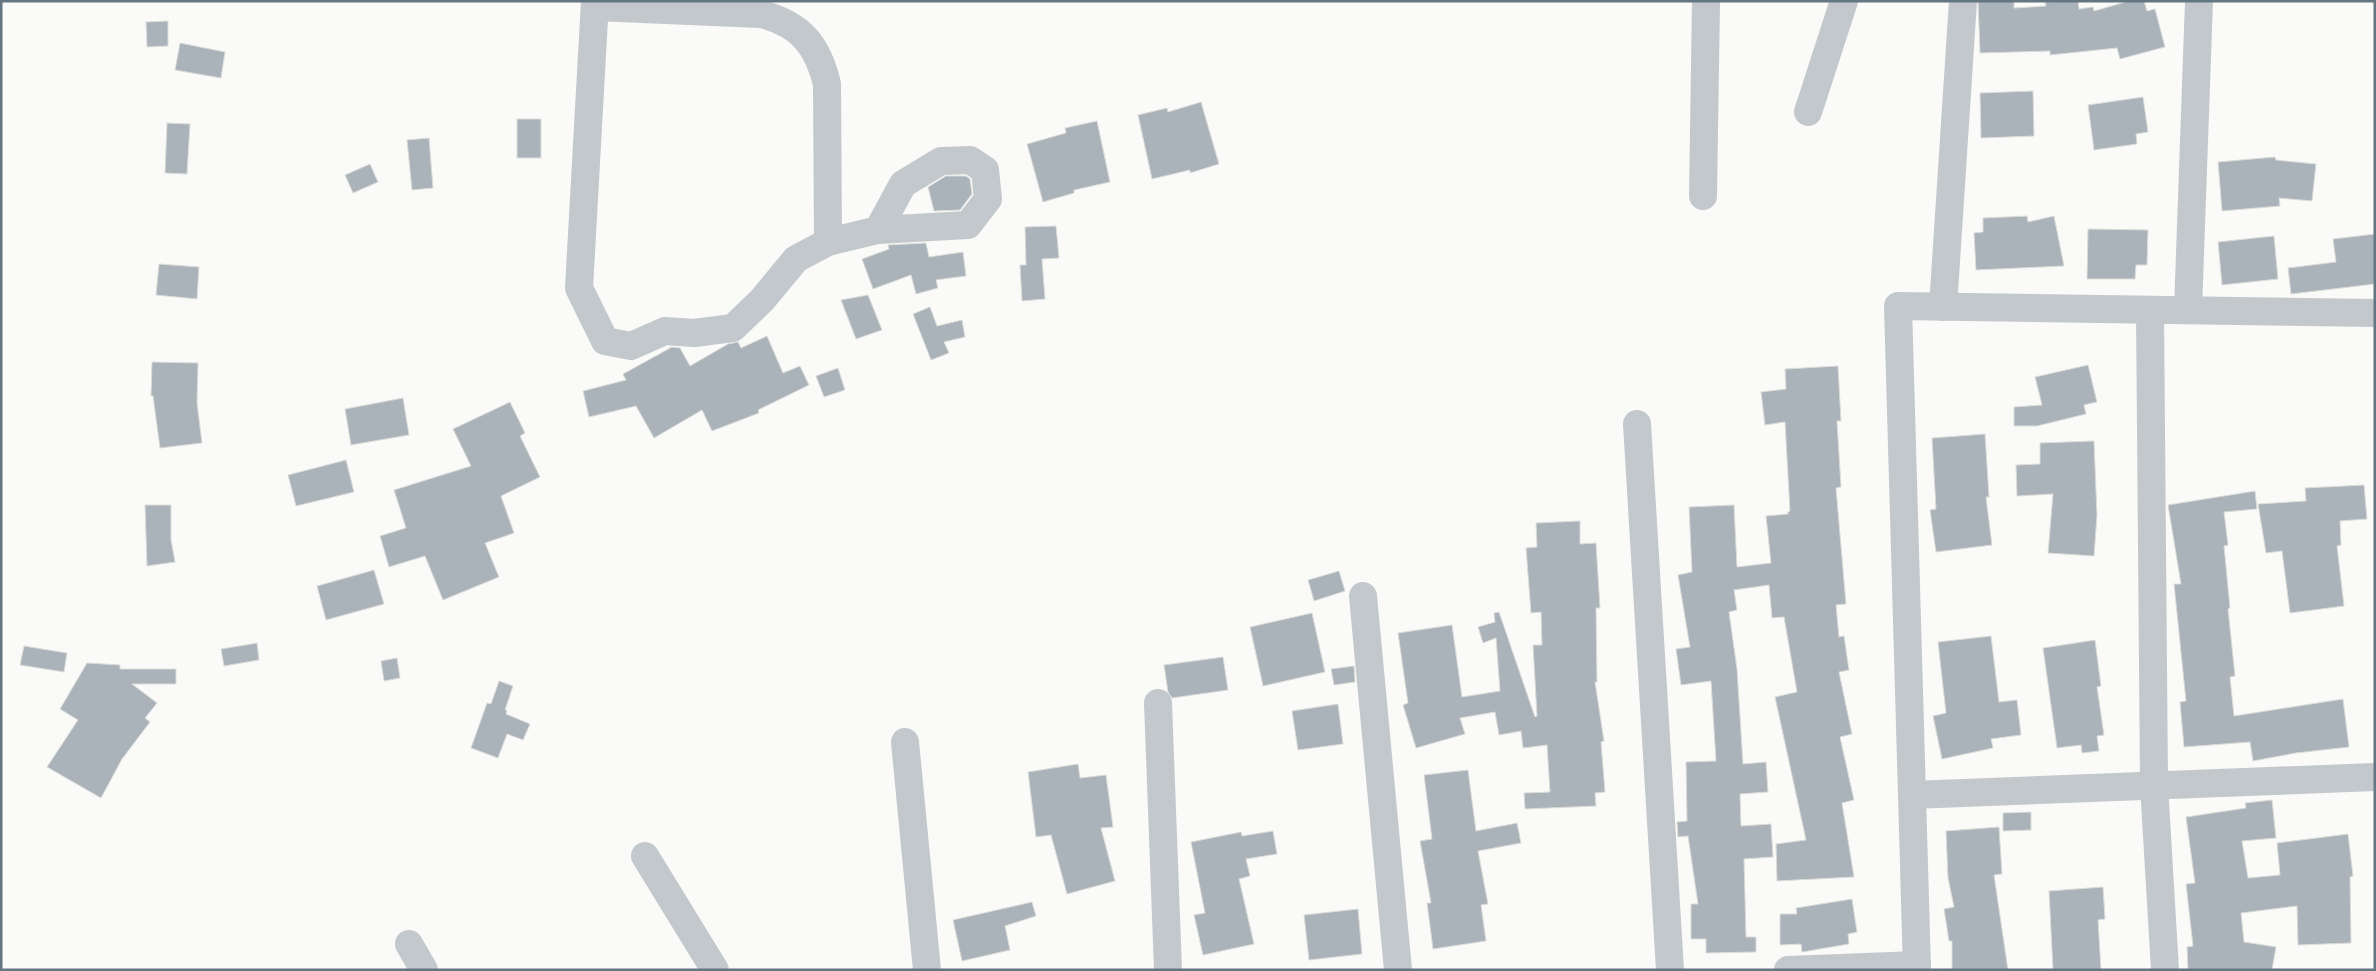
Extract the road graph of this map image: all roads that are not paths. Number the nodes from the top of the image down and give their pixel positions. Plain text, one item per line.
1 (1706, 1) edge
2 (1844, 1) edge
3 (1963, 1) edge
4 (2199, 1) edge
5 (595, 4) edge
6 (1808, 112) dead end
7 (1703, 196) dead end
8 (878, 230) dead end
9 (828, 242) junction
10 (1943, 307) junction
11 (2150, 310) junction
12 (2188, 310) junction
13 (2375, 312) edge
14 (1637, 424) dead end
15 (1363, 596) dead end
16 (1158, 703) dead end
17 (905, 742) dead end
18 (2375, 777) edge
19 (2154, 785) junction
20 (1912, 795) junction
21 (645, 856) dead end
22 (409, 944) dead end
23 (1917, 967) edge
24 (424, 970) edge
25 (715, 970) edge
26 (928, 970) edge
27 (1168, 970) edge
28 (1398, 970) edge
29 (1670, 970) edge
30 (1788, 970) edge
31 (2165, 970) edge

1 - 7 street
2 - 6 street
3 - 10 street
4 - 12 street
5 - 9 street
5 - 9 street
8 - 9 street
10 - 11 street
10 - 20 street
11 - 12 street
11 - 19 street
12 - 13 street
14 - 29 street
15 - 28 street
16 - 27 street
17 - 26 street
18 - 19 street
19 - 20 street
19 - 31 street
20 - 23 street
21 - 25 street
22 - 24 street
23 - 30 street

